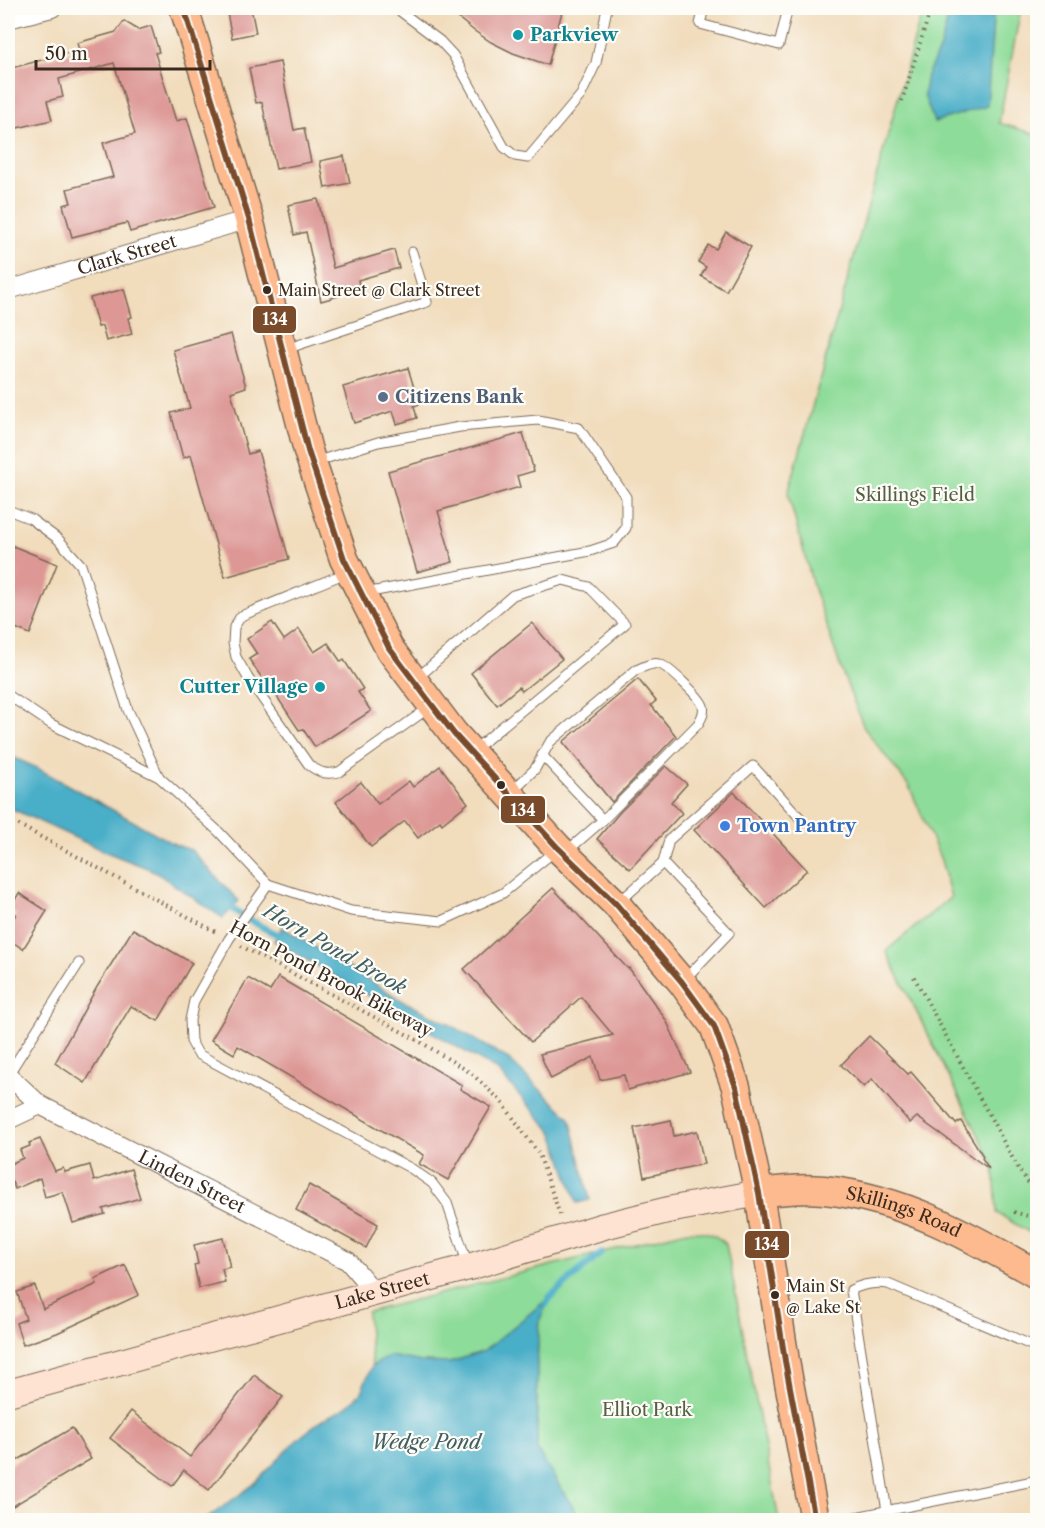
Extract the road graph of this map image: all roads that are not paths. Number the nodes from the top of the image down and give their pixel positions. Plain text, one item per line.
1 (52, 8) edge
2 (183, 8) edge
3 (396, 8) edge
4 (607, 8) edge
5 (704, 8) edge
6 (788, 8) edge
7 (8, 19) edge
8 (249, 219) junction
9 (412, 252) dead end
10 (8, 290) edge
11 (283, 350) junction
12 (312, 463) junction
13 (8, 510) edge
14 (356, 582) junction
15 (413, 681) junction
16 (8, 695) edge
17 (432, 705) junction
18 (471, 753) junction
19 (542, 755) junction
20 (159, 777) junction
21 (509, 794) junction
22 (801, 819) dead end
23 (603, 820) junction
24 (561, 851) junction
25 (663, 863) junction
26 (268, 884) junction
27 (616, 904) junction
28 (80, 963) dead end
29 (682, 982) junction
30 (8, 1075) edge
31 (40, 1105) junction
32 (8, 1120) edge
33 (759, 1193) junction
34 (469, 1267) junction
35 (1038, 1275) edge
36 (375, 1293) junction
37 (1038, 1348) edge
38 (8, 1393) edge
39 (1038, 1480) edge
40 (887, 1511) junction
41 (869, 1518) edge
42 (815, 1521) edge
43 (841, 1521) edge

1 - 7 street
2 - 8 main road
3 - 4 lane
5 - 6 lane
8 - 10 street, Clark Street
8 - 11 main road
9 - 11 lane
11 - 12 main road
12 - 14 main road
12 - 14 lane
13 - 20 lane
14 - 15 main road
14 - 17 lane
15 - 17 main road
15 - 18 lane
16 - 20 lane
17 - 18 main road
18 - 21 main road
19 - 21 lane
19 - 23 lane
19 - 23 lane
20 - 26 lane
21 - 24 main road
22 - 25 lane
23 - 24 lane
24 - 26 lane
24 - 27 main road
25 - 27 lane
25 - 29 lane
26 - 34 lane
27 - 29 main road
28 - 30 lane
29 - 33 main road
30 - 31 street, Linden Street
31 - 32 street
31 - 36 street, Linden Street
33 - 34 street, Lake Street
33 - 35 main road, Skillings Road
33 - 42 main road
34 - 36 street, Lake Street
36 - 38 street, Lake Street
37 - 40 lane
39 - 40 lane
40 - 41 lane
41 - 43 lane

